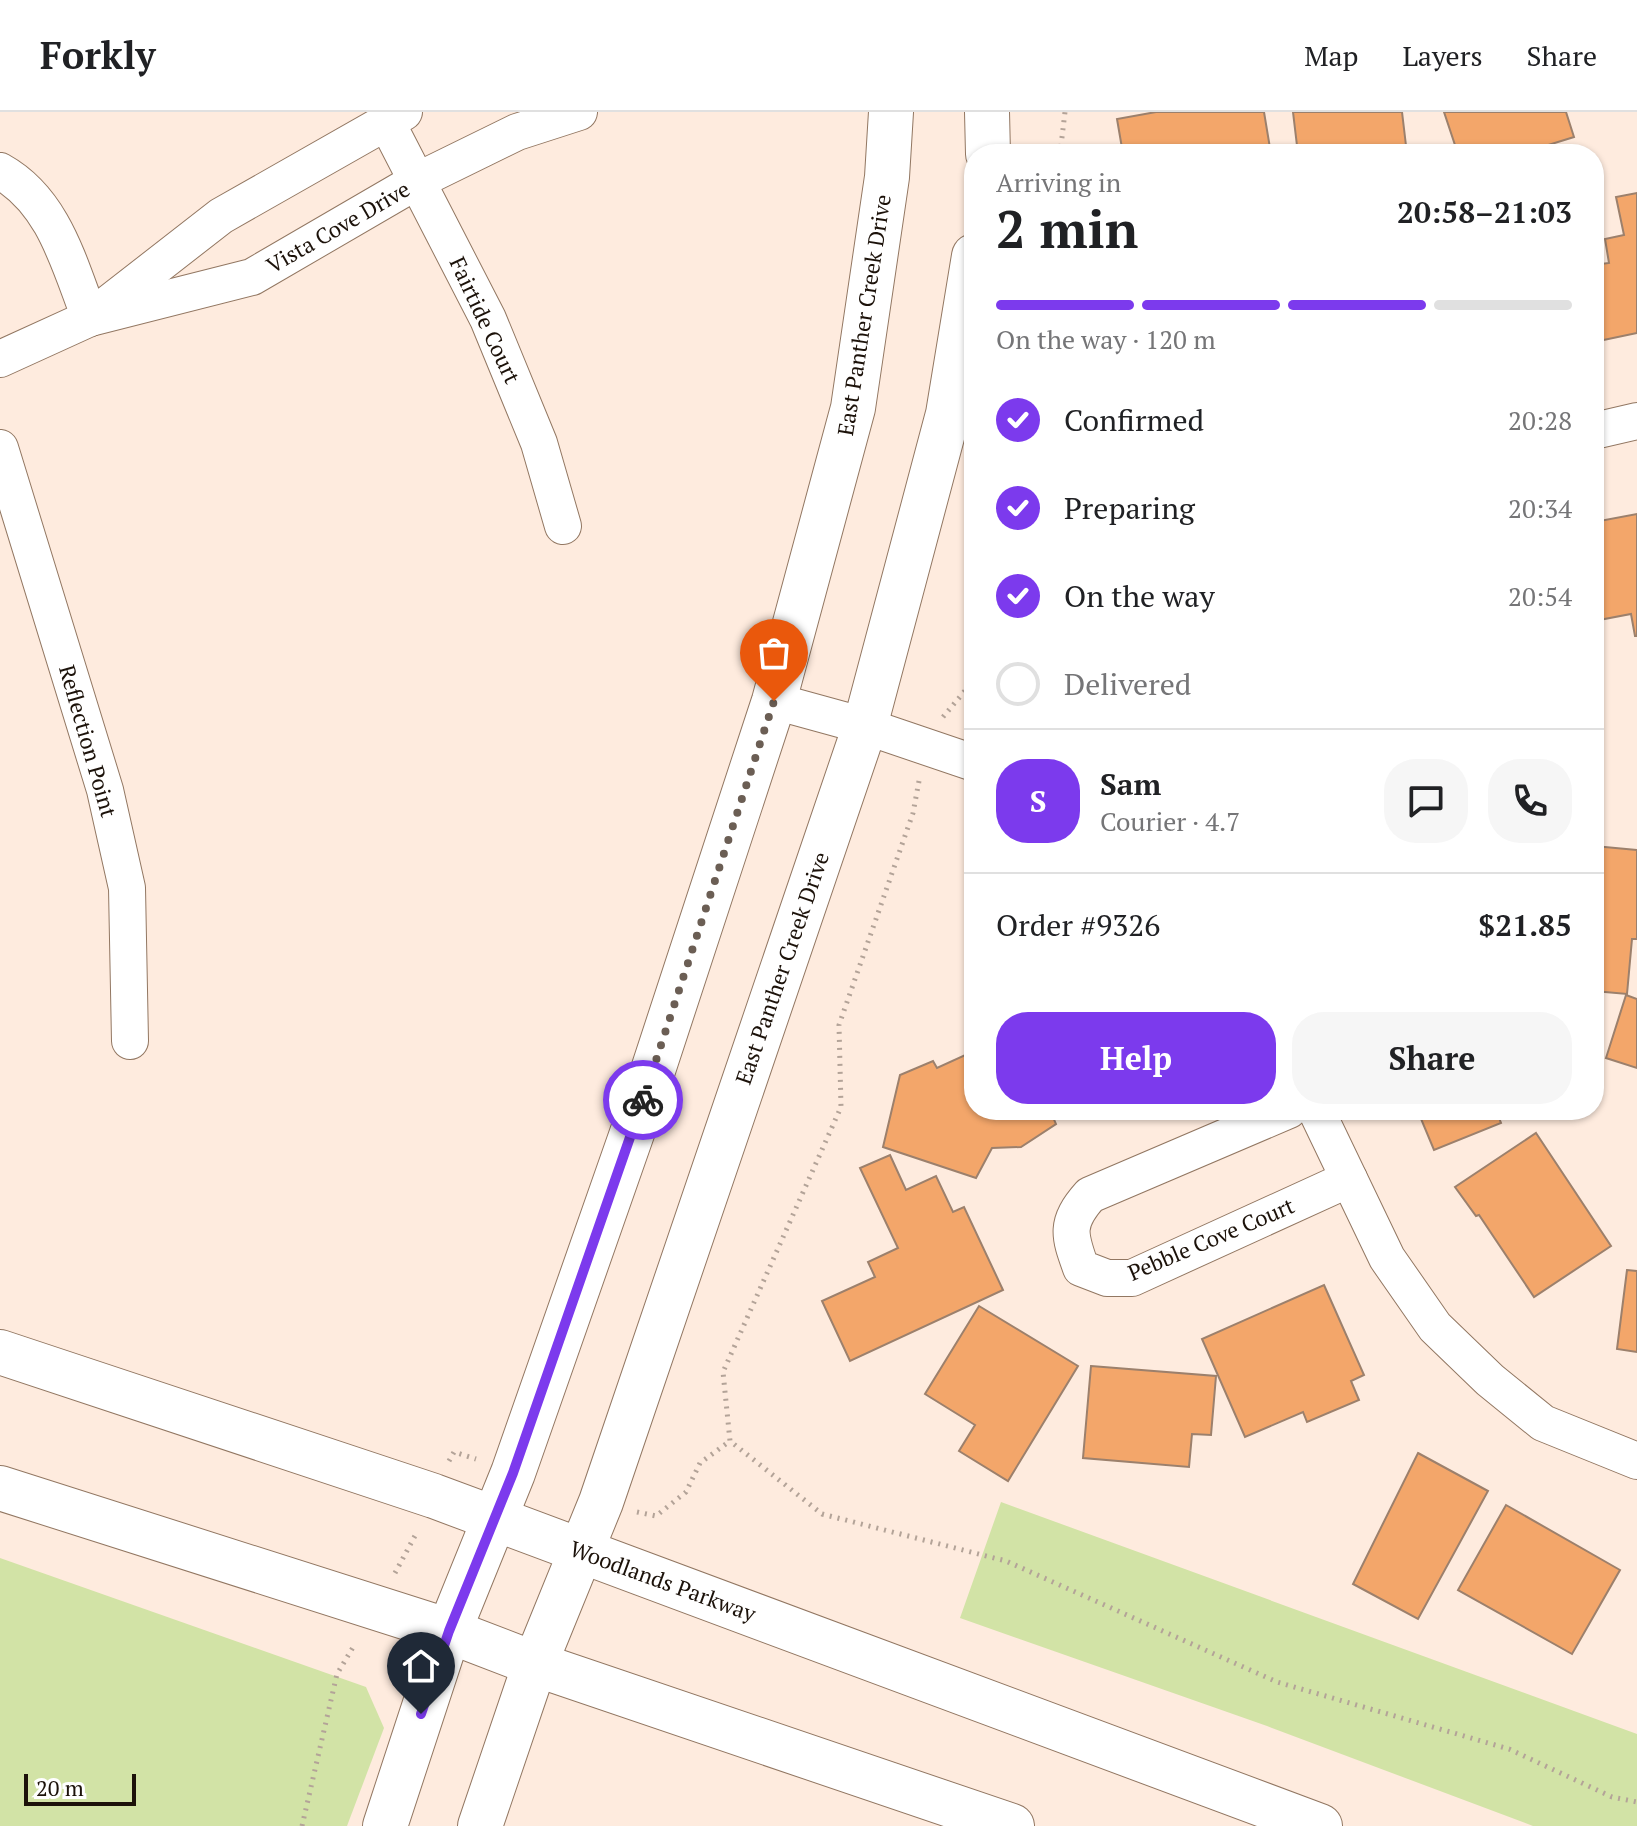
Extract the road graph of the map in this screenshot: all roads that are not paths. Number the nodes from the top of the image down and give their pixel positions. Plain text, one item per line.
1 (579, 112) edge
2 (891, 112) edge
3 (987, 112) edge
4 (395, 116) edge
5 (988, 144) edge
6 (0, 171) edge
7 (417, 181) junction
8 (964, 317) edge
9 (90, 318) junction
10 (0, 359) edge
11 (1637, 421) edge
12 (1604, 429) edge
13 (0, 448) edge
14 (563, 526) dead end
15 (774, 701) junction
16 (865, 726) junction
17 (964, 760) edge
18 (130, 1041) dead end
19 (1266, 1120) edge
20 (1321, 1120) edge
21 (1349, 1179) junction
22 (0, 1352) edge
23 (1637, 1461) edge
24 (0, 1488) edge
25 (495, 1518) junction
26 (582, 1551) junction
27 (449, 1631) junction
28 (535, 1664) junction
29 (385, 1826) edge
30 (480, 1826) edge
31 (1012, 1826) edge
32 (1320, 1826) edge

1 - 7 street, Vista Cove Drive
2 - 15 street, East Panther Creek Drive
3 - 5 street
4 - 7 street, Fairtide Court
4 - 9 street, Vista Cove Drive
6 - 9 street
7 - 9 street, Vista Cove Drive
7 - 14 street, Fairtide Court
8 - 16 street, East Panther Creek Drive
9 - 10 street, Vista Cove Drive
11 - 12 street
13 - 18 street, Reflection Point
15 - 16 street
15 - 25 street, East Panther Creek Drive
16 - 17 street
16 - 26 street, East Panther Creek Drive
19 - 21 street, Pebble Cove Court
20 - 21 street
21 - 23 street
22 - 25 street, Woodlands Parkway
24 - 27 street
25 - 26 street, Woodlands Parkway
25 - 27 street, East Panther Creek Drive
26 - 28 street, East Panther Creek Drive
26 - 32 street, Woodlands Parkway
27 - 28 street
27 - 29 street, East Panther Creek Drive
28 - 30 street, East Panther Creek Drive
28 - 31 street

